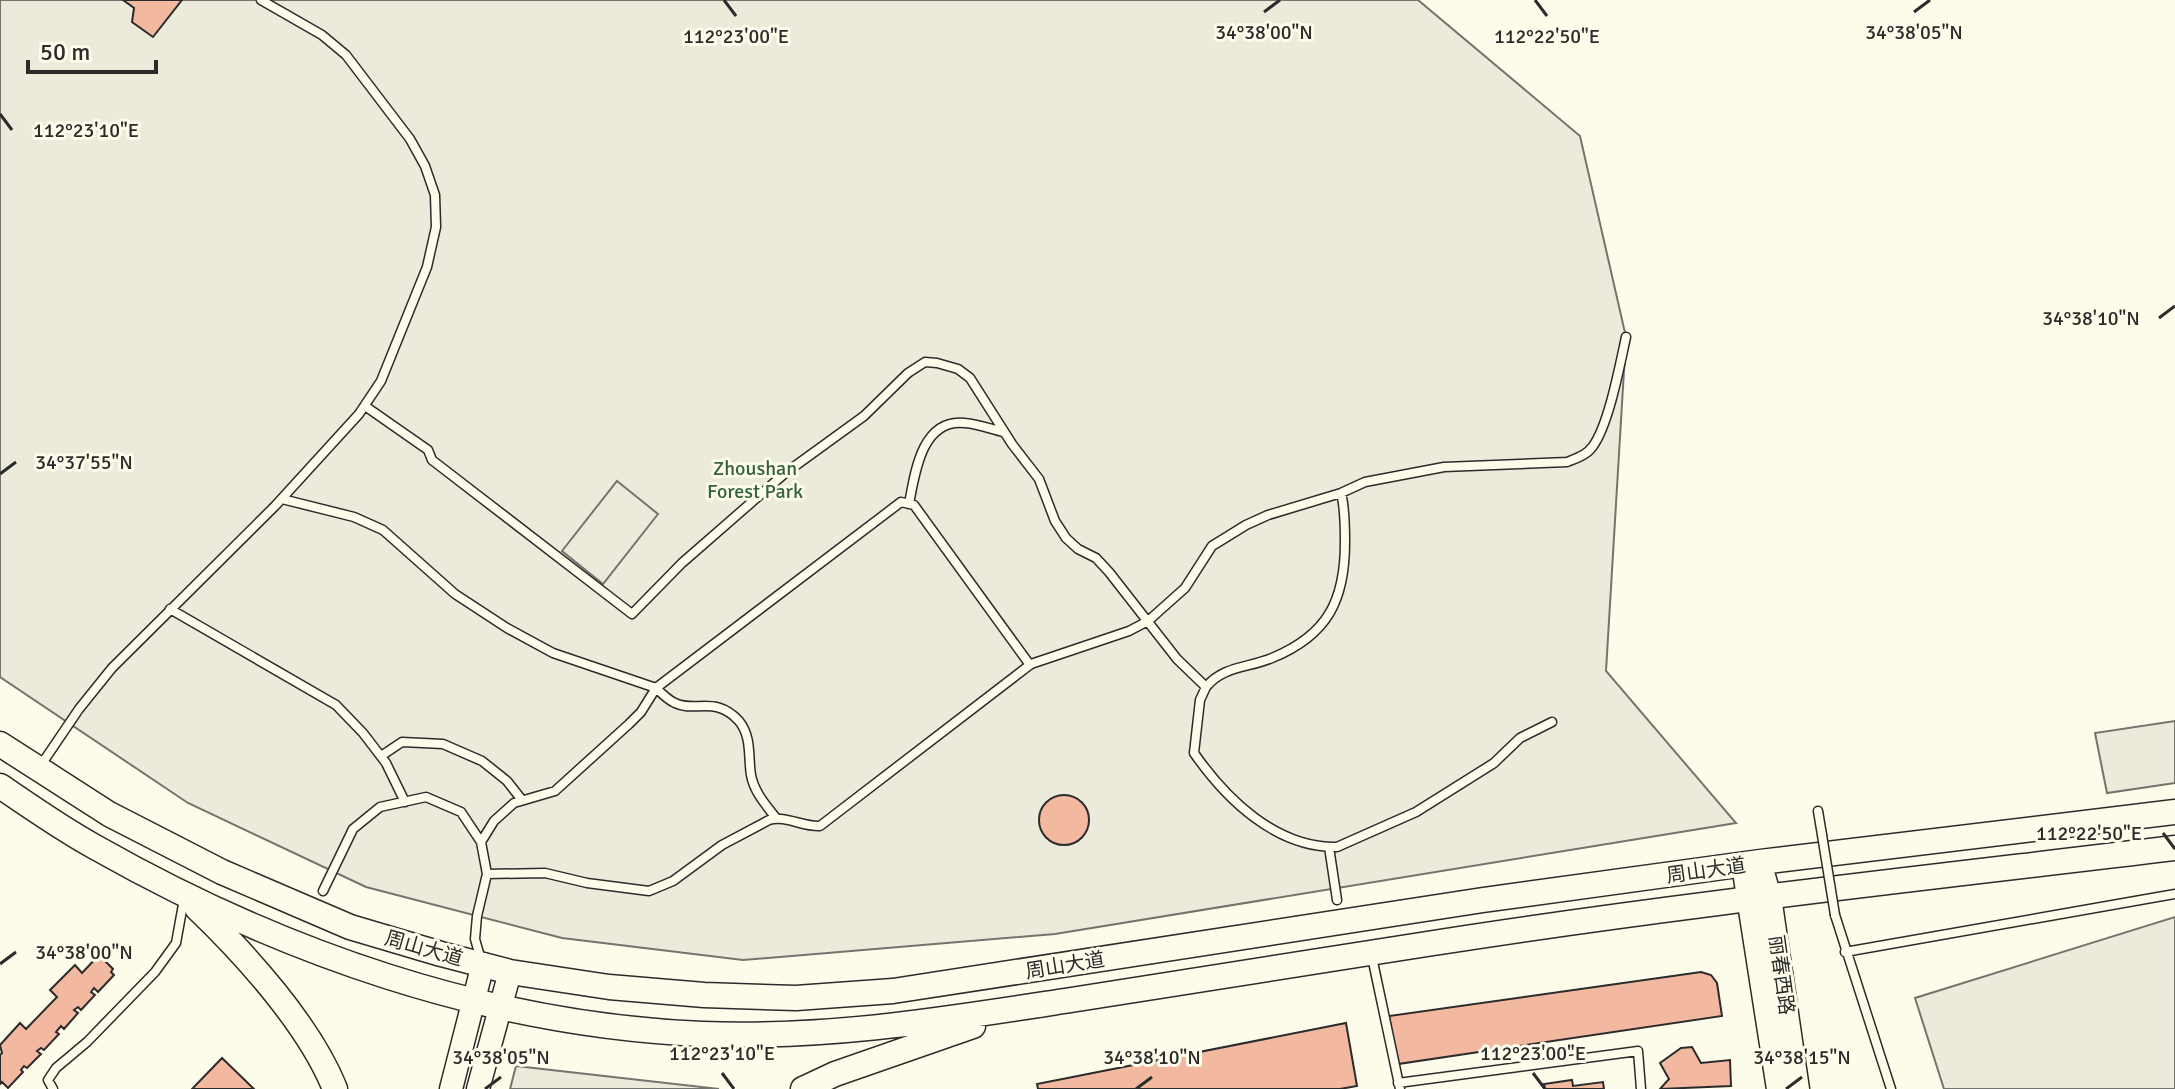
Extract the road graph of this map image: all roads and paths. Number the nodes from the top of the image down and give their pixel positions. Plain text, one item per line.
1 (261, 0) edge
2 (1626, 337) dead end
3 (365, 406) junction
4 (1003, 432) junction
5 (1341, 493) junction
6 (282, 499) junction
7 (909, 504) junction
8 (170, 609) junction
9 (1148, 621) junction
10 (1030, 665) junction
11 (1206, 687) junction
12 (656, 688) junction
13 (1552, 722) dead end
14 (0, 744) edge
15 (381, 756) junction
16 (39, 769) junction
17 (0, 786) edge
18 (522, 800) junction
19 (405, 802) junction
20 (1818, 811) dead end
21 (2175, 812) edge
22 (776, 818) junction
23 (481, 842) junction
24 (1329, 847) junction
25 (2175, 848) edge
26 (1752, 864) junction
27 (487, 874) junction
28 (323, 891) dead end
29 (2175, 894) edge
30 (184, 895) junction
31 (1759, 898) junction
32 (1337, 900) dead end
33 (1845, 952) junction
34 (1371, 953) junction
35 (483, 964) junction
36 (510, 972) junction
37 (474, 1001) junction
38 (1030, 1006) junction
39 (501, 1007) junction
40 (1399, 1086) edge
41 (53, 1089) edge
42 (335, 1089) edge
43 (451, 1089) edge
44 (478, 1089) edge
45 (803, 1089) edge
46 (1641, 1089) edge
47 (1778, 1089) edge
48 (1798, 1089) edge
49 (1891, 1089) edge

1 - 3 lane
2 - 5 lane
3 - 4 lane
3 - 6 lane
4 - 7 lane
4 - 9 lane
5 - 9 lane
5 - 11 lane
6 - 8 lane
6 - 12 lane
7 - 10 lane
7 - 12 lane
8 - 15 lane
8 - 16 lane
9 - 10 lane
9 - 11 lane
10 - 22 lane
11 - 24 lane
12 - 18 lane
12 - 22 lane
13 - 24 lane
14 - 16 main road, 周山大道
15 - 18 lane
15 - 19 lane
16 - 35 main road, 周山大道
17 - 30 main road, 周山大道
18 - 23 lane
19 - 23 lane
19 - 28 lane
20 - 33 lane, bridge
21 - 26 main road, 周山大道
22 - 27 lane
23 - 27 lane
24 - 32 lane
25 - 31 main road, 周山大道
26 - 31 main road, 丽春西路
26 - 36 main road, 周山大道
27 - 35 lane
29 - 33 lane
30 - 37 main road, 周山大道
30 - 41 lane
30 - 42 main road
31 - 34 main road, 周山大道
31 - 47 main road, 丽春西路
31 - 48 main road, 丽春西路
33 - 49 lane
34 - 38 main road, 周山大道
34 - 40 lane
35 - 36 main road, 周山大道
35 - 37 main road
36 - 39 main road
37 - 39 main road, 周山大道
37 - 43 main road
38 - 39 main road, 周山大道
38 - 45 main road
39 - 44 main road
40 - 46 lane

